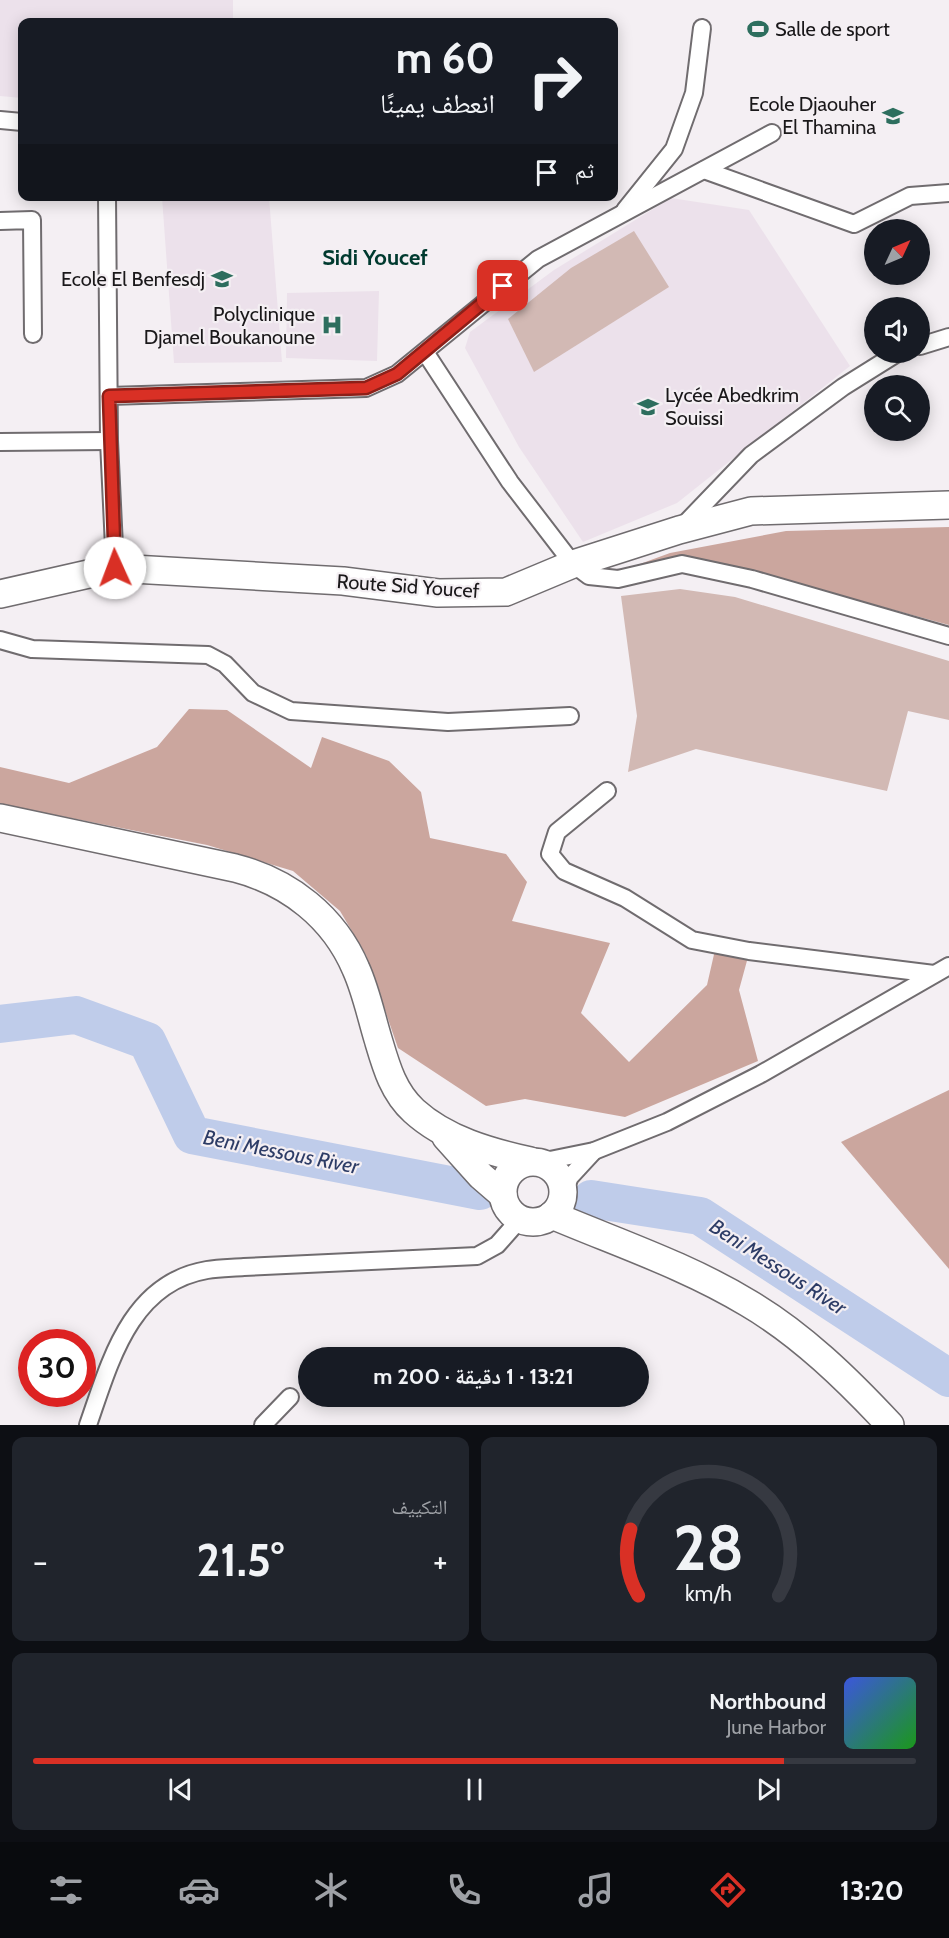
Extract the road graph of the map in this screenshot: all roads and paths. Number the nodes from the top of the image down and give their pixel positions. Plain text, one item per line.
1 (702, 28) dead end
2 (0, 120) edge
3 (18, 122) edge
4 (772, 133) dead end
5 (704, 170) junction
6 (949, 193) edge
7 (107, 201) edge
8 (621, 215) junction
9 (0, 221) edge
10 (33, 334) dead end
11 (949, 337) edge
12 (930, 343) edge
13 (424, 352) junction
14 (881, 363) edge
15 (109, 396) junction
16 (109, 441) junction
17 (0, 442) edge
18 (949, 505) edge
19 (679, 530) junction
20 (573, 564) junction
21 (115, 568) junction
22 (0, 594) edge
23 (949, 636) edge
24 (0, 640) edge
25 (570, 716) dead end
26 (607, 791) dead end
27 (0, 818) edge
28 (949, 966) edge
29 (934, 974) junction
30 (439, 1129) junction
31 (594, 1151) junction
32 (535, 1162) junction
33 (503, 1195) junction
34 (557, 1203) junction
35 (520, 1219) junction
36 (290, 1397) dead end
37 (88, 1425) edge
38 (263, 1425) edge
39 (890, 1425) edge

1 - 8 street
2 - 3 street
4 - 5 street
5 - 6 street
5 - 8 street
7 - 15 street
8 - 13 street
9 - 10 street
11 - 12 street
13 - 15 street
13 - 20 street
14 - 19 street
15 - 16 street
16 - 17 street
16 - 21 street
18 - 19 main road, Route Sid Youcef
19 - 20 main road, Route Sid Youcef
20 - 21 main road, Route Sid Youcef
20 - 23 street
21 - 22 main road, Route Sid Youcef
24 - 25 street
26 - 29 street
27 - 30 main road
28 - 29 street
29 - 31 street
30 - 32 main road
30 - 33 main road
31 - 32 street
31 - 34 street
32 - 33 main road
32 - 34 main road
33 - 35 main road
34 - 35 main road
34 - 39 main road
35 - 37 street
36 - 38 street

